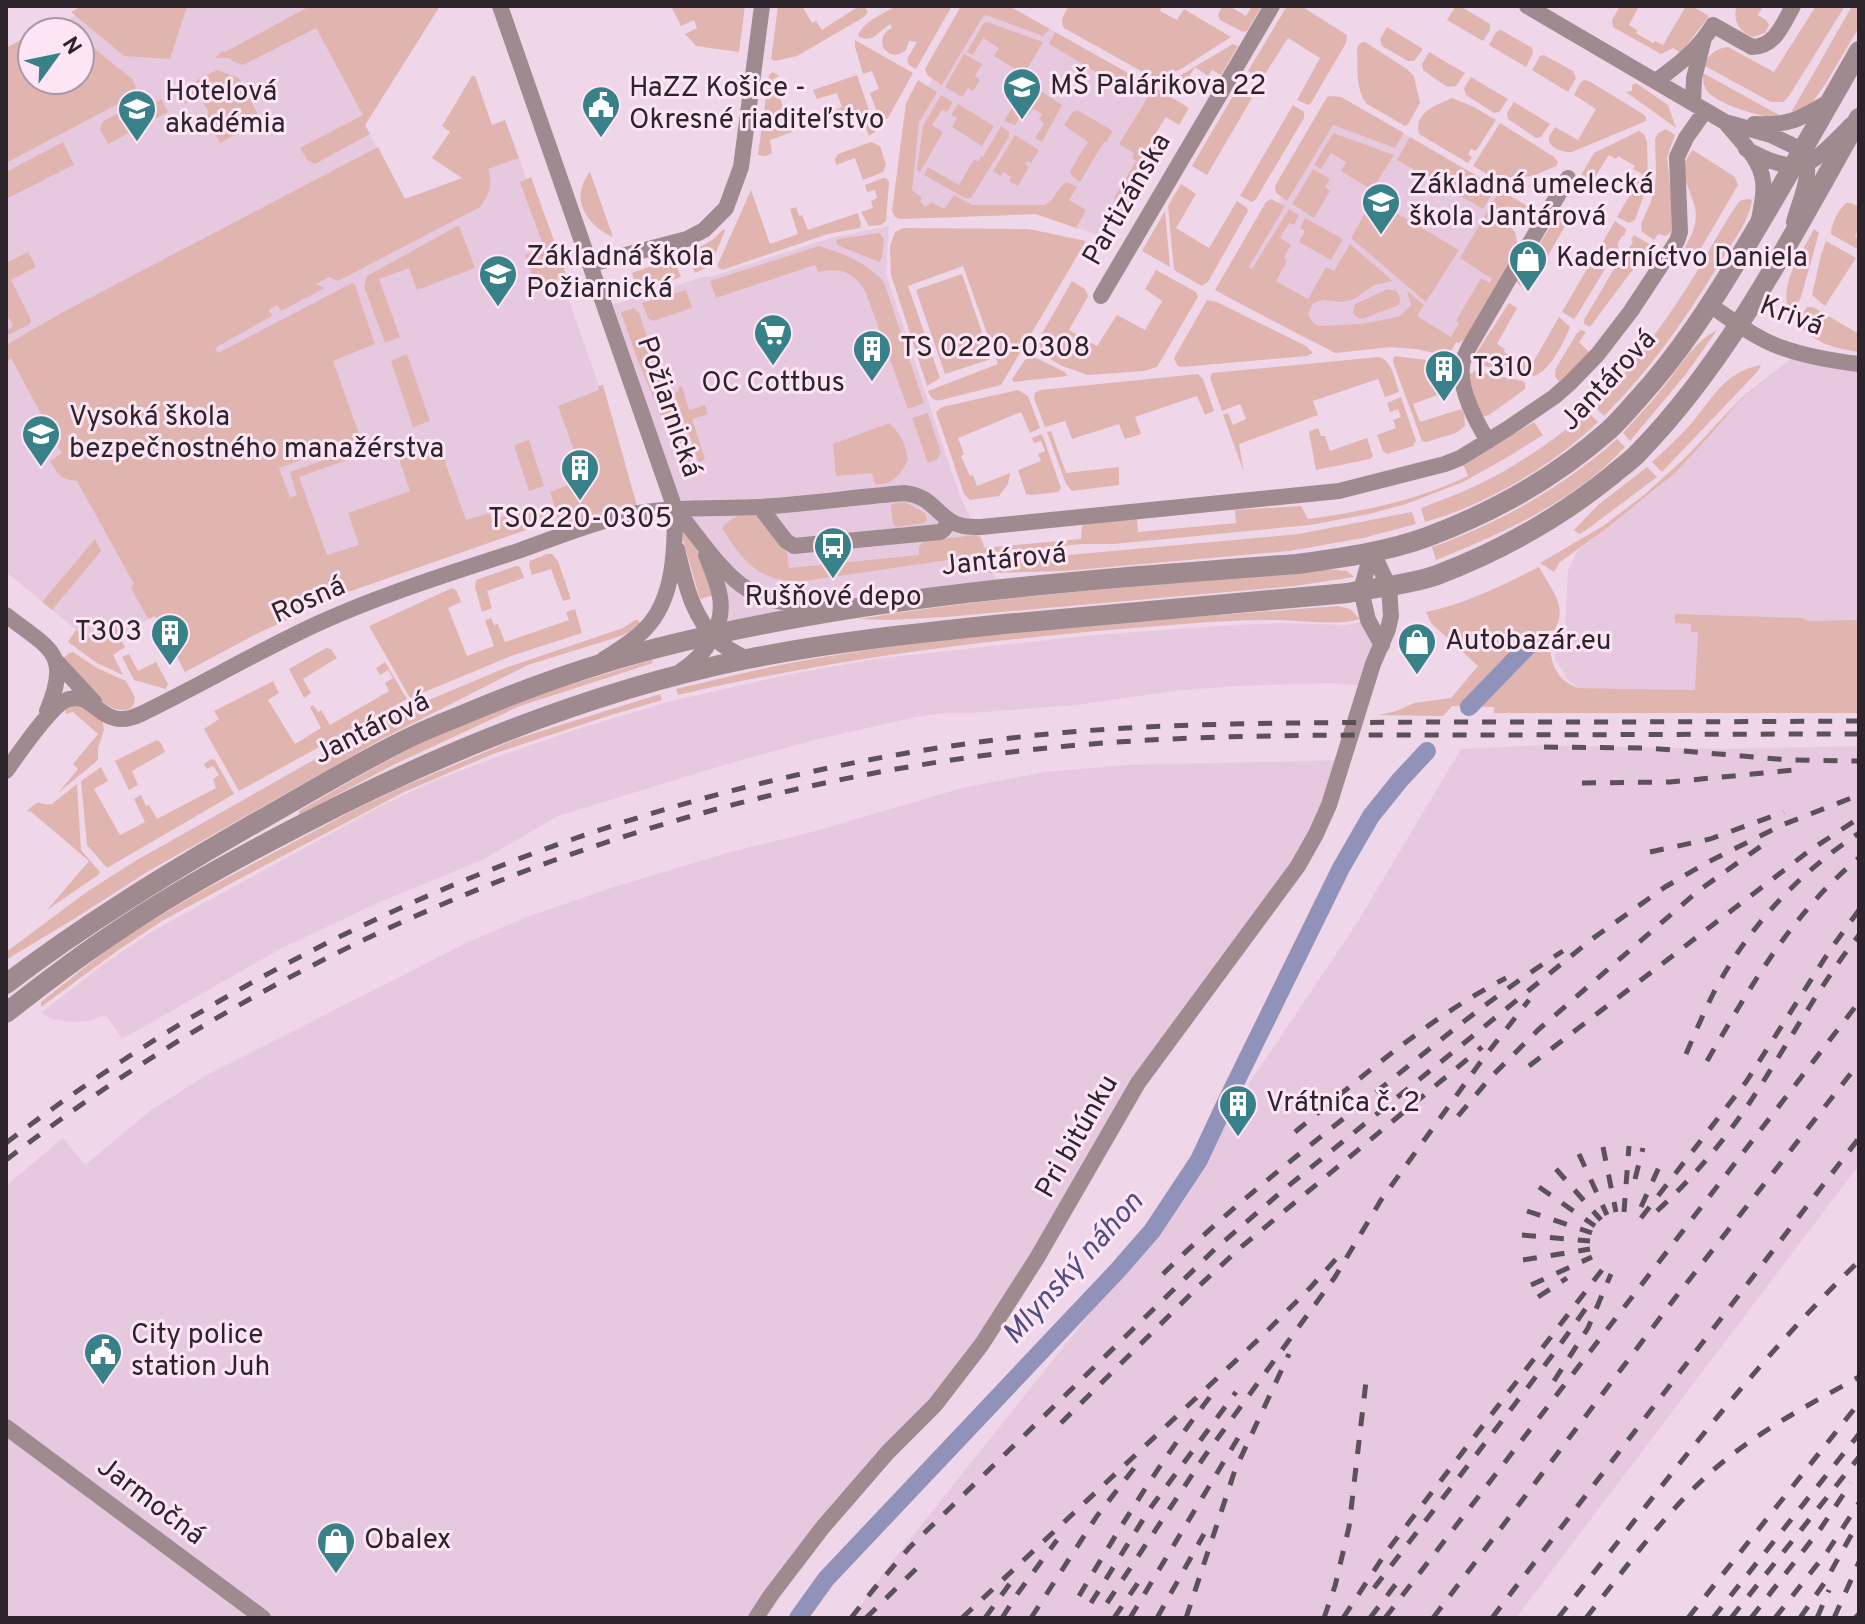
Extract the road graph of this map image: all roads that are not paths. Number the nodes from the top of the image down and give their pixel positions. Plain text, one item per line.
1 (500, 6) edge
2 (762, 6) edge
3 (1272, 6) edge
4 (1527, 6) edge
5 (1793, 6) edge
6 (1704, 41) junction
7 (1859, 51) edge
8 (1656, 81) junction
9 (1830, 101) junction
10 (1699, 107) junction
11 (1859, 117) edge
12 (1725, 122) junction
13 (1746, 149) junction
14 (1801, 160) junction
15 (1568, 178) dead end
16 (1758, 227) junction
17 (1789, 239) junction
18 (591, 264) junction
19 (1101, 296) dead end
20 (1710, 305) junction
21 (1739, 325) junction
22 (1859, 364) edge
23 (1488, 441) junction
24 (760, 507) junction
25 (675, 509) junction
26 (949, 520) junction
27 (698, 535) junction
28 (675, 543) junction
29 (1372, 551) junction
30 (1389, 587) junction
31 (1361, 590) junction
32 (836, 611) junction
33 (6, 615) edge
34 (713, 636) junction
35 (1382, 645) junction
36 (53, 656) junction
37 (747, 659) junction
38 (593, 667) junction
39 (665, 679) junction
40 (109, 716) junction
41 (42, 724) junction
42 (6, 771) edge
43 (6, 984) edge
44 (6, 1013) edge
45 (6, 1427) edge
46 (263, 1618) edge
47 (756, 1618) edge

1 - 18 street, Požiarnická
2 - 18 street
3 - 19 street, Partizánska
4 - 8 street
5 - 6 street
6 - 8 street
6 - 10 street
7 - 9 street, Jantárová
8 - 10 street
9 - 12 street
9 - 14 street, Jantárová
10 - 12 street
10 - 23 street
11 - 14 street
11 - 17 street, Jantárová
12 - 13 street
12 - 14 street
13 - 14 street
13 - 16 street
14 - 16 street, Jantárová
14 - 17 street
15 - 23 street
16 - 20 street, Jantárová
17 - 21 street, Jantárová
18 - 25 street, Požiarnická
20 - 21 street, Krivá
20 - 29 street, Jantárová
21 - 22 street, Krivá
21 - 30 street, Jantárová
23 - 26 street
24 - 25 street, Rosná
24 - 26 street, Rosná
24 - 26 street
25 - 27 street, Požiarnická
25 - 28 street, Požiarnická
25 - 40 street, Rosná
27 - 32 street, Požiarnická
27 - 34 street, Požiarnická
28 - 34 street
28 - 38 street, Požiarnická
29 - 30 street, Pri bitúnku
29 - 31 street
29 - 32 street, Jantárová
30 - 31 street, Jantárová
30 - 35 street, Pri bitúnku
31 - 35 street
31 - 37 street, Jantárová
32 - 34 street, Jantárová
33 - 36 street
34 - 37 street
34 - 38 street, Jantárová
34 - 39 street
35 - 47 street, Pri bitúnku
36 - 40 street
36 - 41 street
37 - 39 street, Jantárová
38 - 43 street, Jantárová
39 - 44 street, Jantárová
40 - 41 street
41 - 42 street
45 - 46 street, Jarmočná

